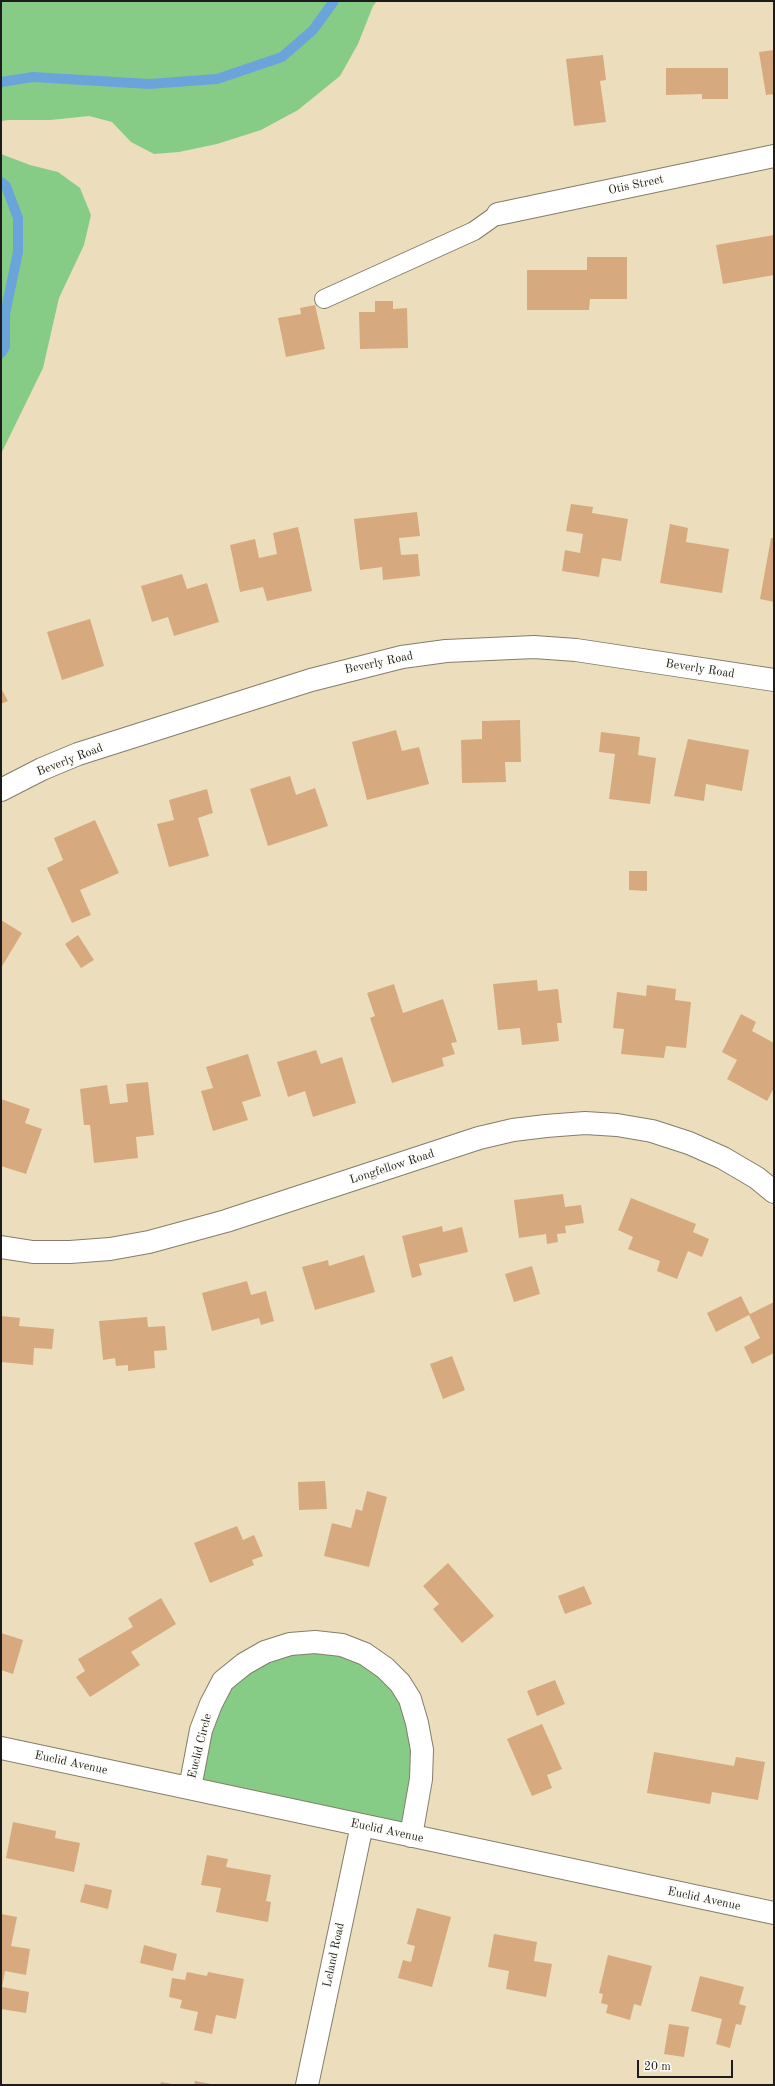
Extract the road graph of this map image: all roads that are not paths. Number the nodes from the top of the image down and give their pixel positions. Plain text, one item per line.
1 (774, 156) edge
2 (498, 214) joint
3 (324, 299) dead end
4 (774, 680) edge
5 (1, 790) edge
6 (774, 1192) edge
7 (1, 1247) edge
8 (1, 1748) edge
9 (190, 1788) junction
10 (362, 1825) junction
11 (411, 1836) junction
12 (774, 1913) edge
13 (307, 2085) edge

1 - 2 street, Otis Street
2 - 3 lane
4 - 5 street, Beverly Road
6 - 7 street, Longfellow Road
8 - 9 street, Euclid Avenue
9 - 10 street, Euclid Avenue
9 - 11 street, Euclid Circle
10 - 11 street, Euclid Avenue
10 - 13 street, Leland Road
11 - 12 street, Euclid Avenue

